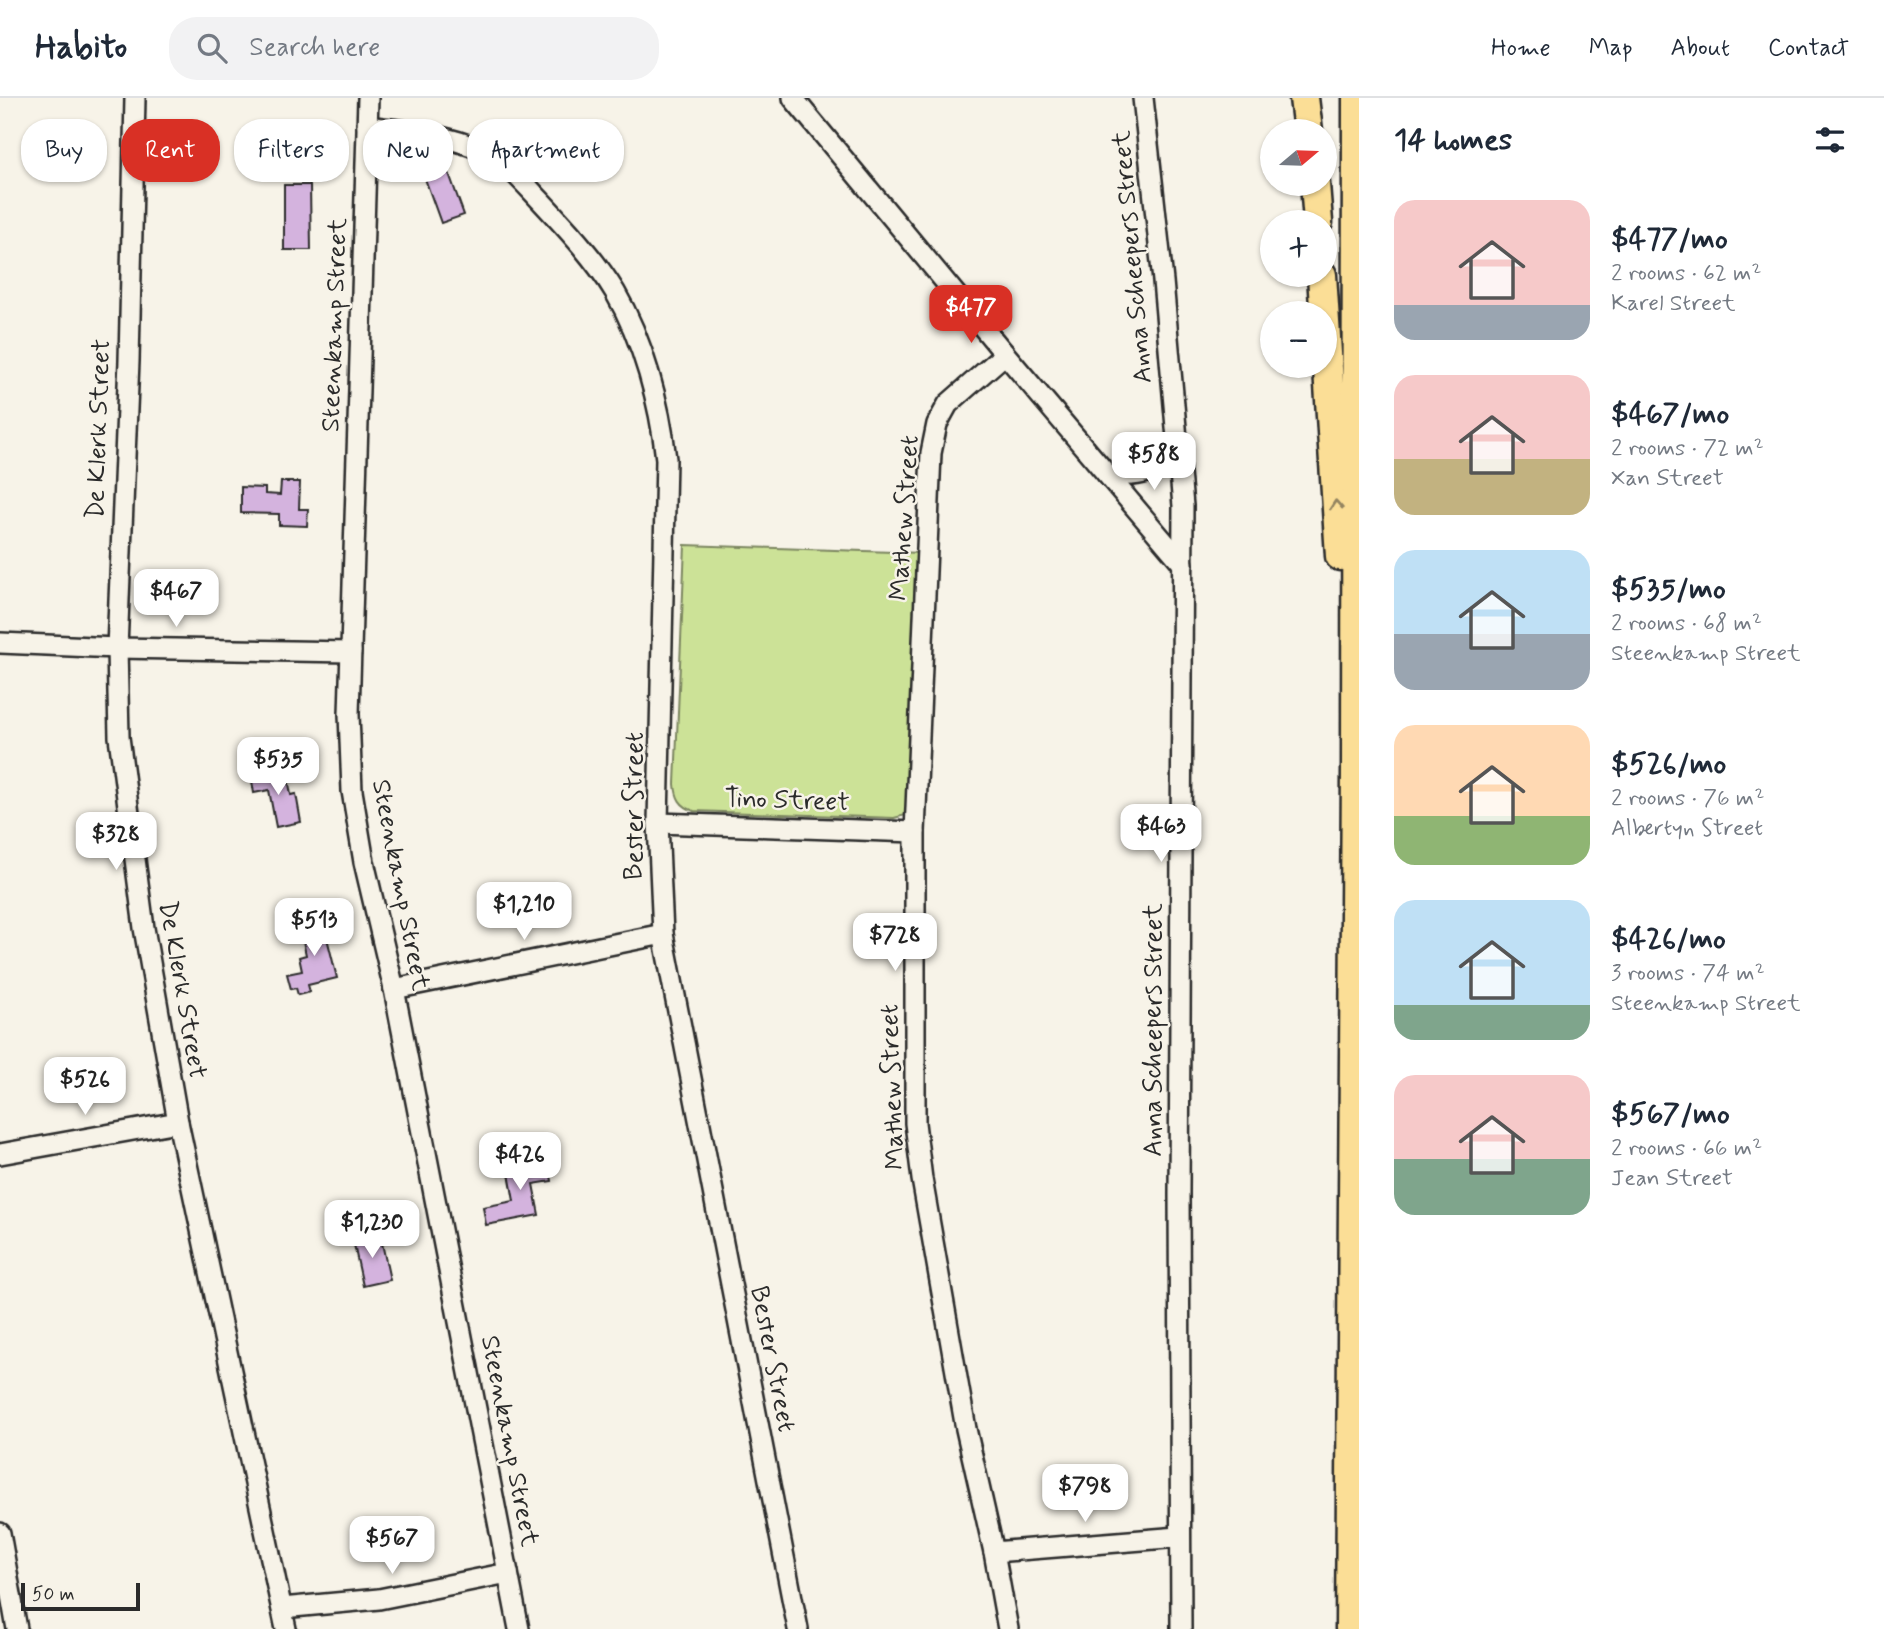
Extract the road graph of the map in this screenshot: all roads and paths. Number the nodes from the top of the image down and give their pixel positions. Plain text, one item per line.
1 (135, 98) edge
2 (368, 98) edge
3 (793, 98) edge
4 (1143, 98) edge
5 (1304, 98) edge
6 (1357, 98) edge
7 (367, 119) edge
8 (1307, 119) edge
9 (453, 141) edge
10 (365, 182) edge
11 (1323, 287) edge
12 (1004, 354) junction
13 (1178, 448) junction
14 (1107, 474) junction
15 (1184, 564) junction
16 (0, 643) edge
17 (117, 648) junction
18 (351, 652) junction
19 (1356, 769) junction
20 (658, 823) junction
21 (915, 832) junction
22 (663, 934) junction
23 (394, 989) junction
24 (178, 1122) junction
25 (0, 1153) edge
26 (0, 1533) edge
27 (1179, 1537) junction
28 (994, 1552) junction
29 (508, 1573) junction
30 (282, 1608) junction
31 (17, 1629) edge
32 (286, 1629) edge
33 (519, 1629) edge
34 (798, 1629) edge
35 (1007, 1629) edge
36 (1181, 1629) edge
37 (1350, 1629) edge

1 - 17 street, De Klerk Street
2 - 7 street, Steenkamp Street
3 - 12 street
4 - 13 street, Anna Scheepers Street
5 - 8 highway
6 - 19 highway
9 - 20 street, Bester Street
10 - 18 street, Steenkamp Street
19 -> 11 highway
12 - 14 street
12 - 21 street, Mathew Street
13 - 14 street
13 - 15 street, Anna Scheepers Street
14 - 15 street
15 - 27 street, Anna Scheepers Street
16 - 17 street
17 - 18 street
17 - 24 street, De Klerk Street
18 - 23 street, Steenkamp Street
19 - 37 highway
20 - 21 street, Tino Street
20 - 22 street, Bester Street
21 - 28 street, Mathew Street
22 - 23 street
22 - 34 street, Bester Street
23 - 29 street, Steenkamp Street
24 - 25 street
24 - 30 street, De Klerk Street
26 - 31 street
27 - 28 street
27 - 36 street, Anna Scheepers Street
28 - 35 street, Mathew Street
29 - 30 street
29 - 33 street, Steenkamp Street
30 - 32 street, De Klerk Street

